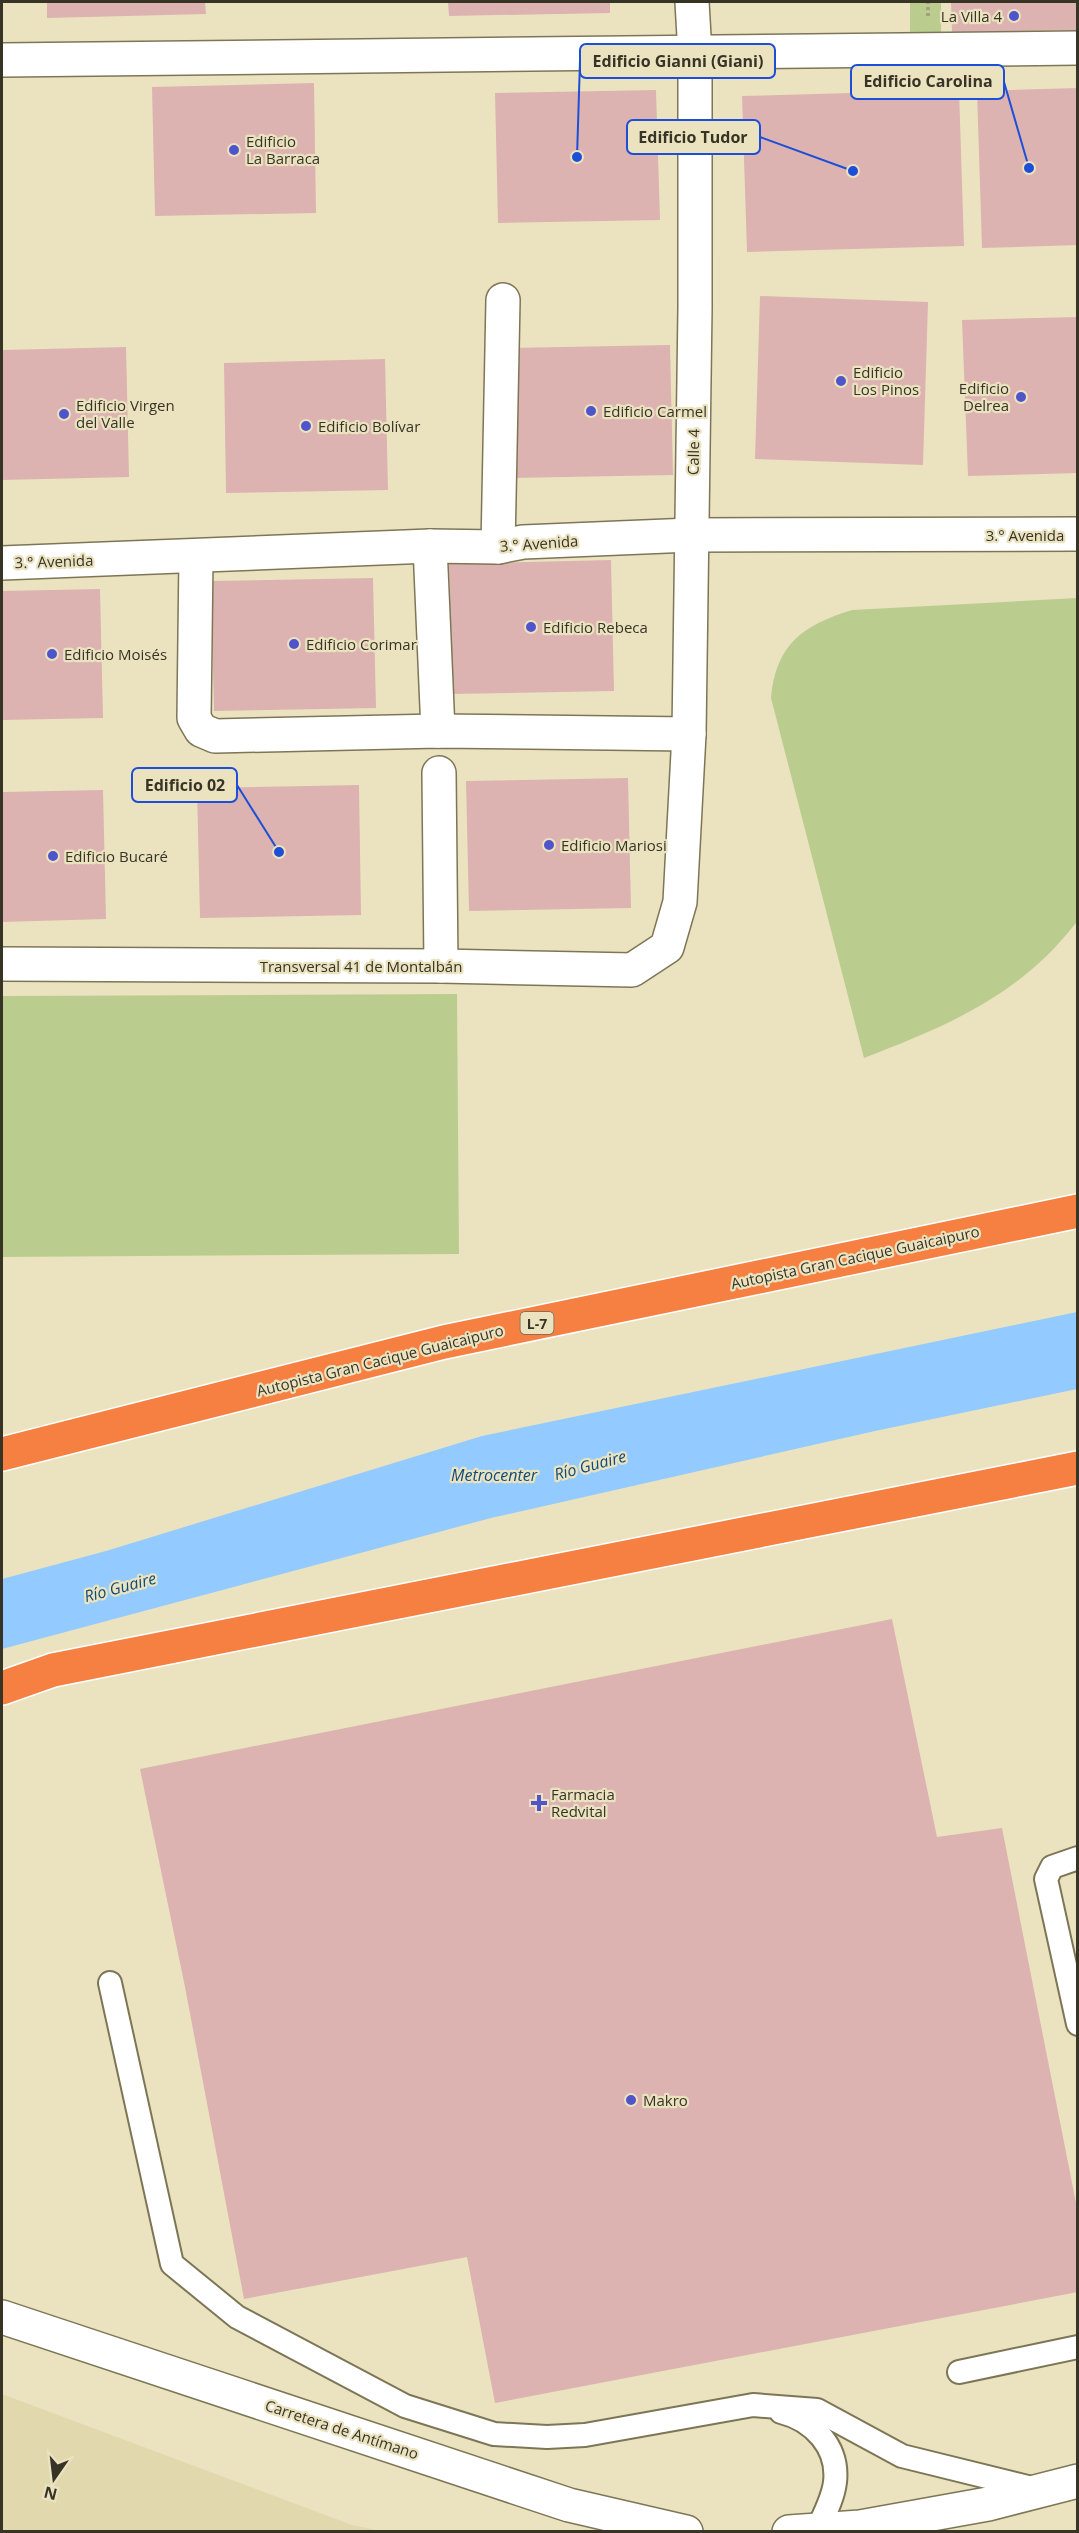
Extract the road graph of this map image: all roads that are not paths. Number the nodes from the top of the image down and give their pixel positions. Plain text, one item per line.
1 (692, 2) edge
2 (1077, 48) edge
3 (695, 54) junction
4 (2, 60) edge
5 (503, 300) dead end
6 (1077, 534) edge
7 (691, 535) junction
8 (430, 546) junction
9 (498, 547) junction
10 (196, 556) junction
11 (2, 563) edge
12 (438, 731) junction
13 (689, 734) junction
14 (439, 773) dead end
15 (680, 902) joint
16 (2, 964) edge
17 (441, 966) junction
18 (1077, 1211) edge
19 (2, 1454) edge
20 (1077, 1468) edge
21 (2, 1688) edge
22 (1077, 1858) edge
23 (1073, 1972) edge
24 (110, 1983) dead end
25 (1077, 2024) edge
26 (2, 2317) edge
27 (1077, 2347) edge
28 (958, 2372) dead end
29 (753, 2405) junction
30 (1077, 2481) edge
31 (1040, 2490) junction
32 (988, 2504) junction
33 (803, 2531) edge
34 (686, 2532) edge
35 (952, 2532) edge

1 - 3 street, Calle 4
2 - 3 street
3 - 4 street
3 - 7 street, Calle 4
5 - 9 street
6 - 7 street, 3.° Avenida
7 - 9 street, 3.° Avenida
7 - 13 street, Calle 4
8 - 9 street, 3.° Avenida
8 - 10 street, 3.° Avenida
8 - 12 street
10 - 11 street, 3.° Avenida
10 - 12 street
12 - 13 street
13 - 15 street, Calle 4
14 - 17 street
15 - 17 street, Transversal 41 de Montalbán
16 - 17 street, Transversal 41 de Montalbán
18 - 19 highway, Autopista Gran Cacique Guaicaipuro / L-7
20 - 21 highway
22 - 23 lane
23 - 25 lane
24 - 29 lane
26 - 34 street, Carretera de Antímano
27 - 28 lane
29 - 31 lane
29 - 33 lane
30 - 31 street
31 - 32 street
32 - 33 street
32 - 35 street

